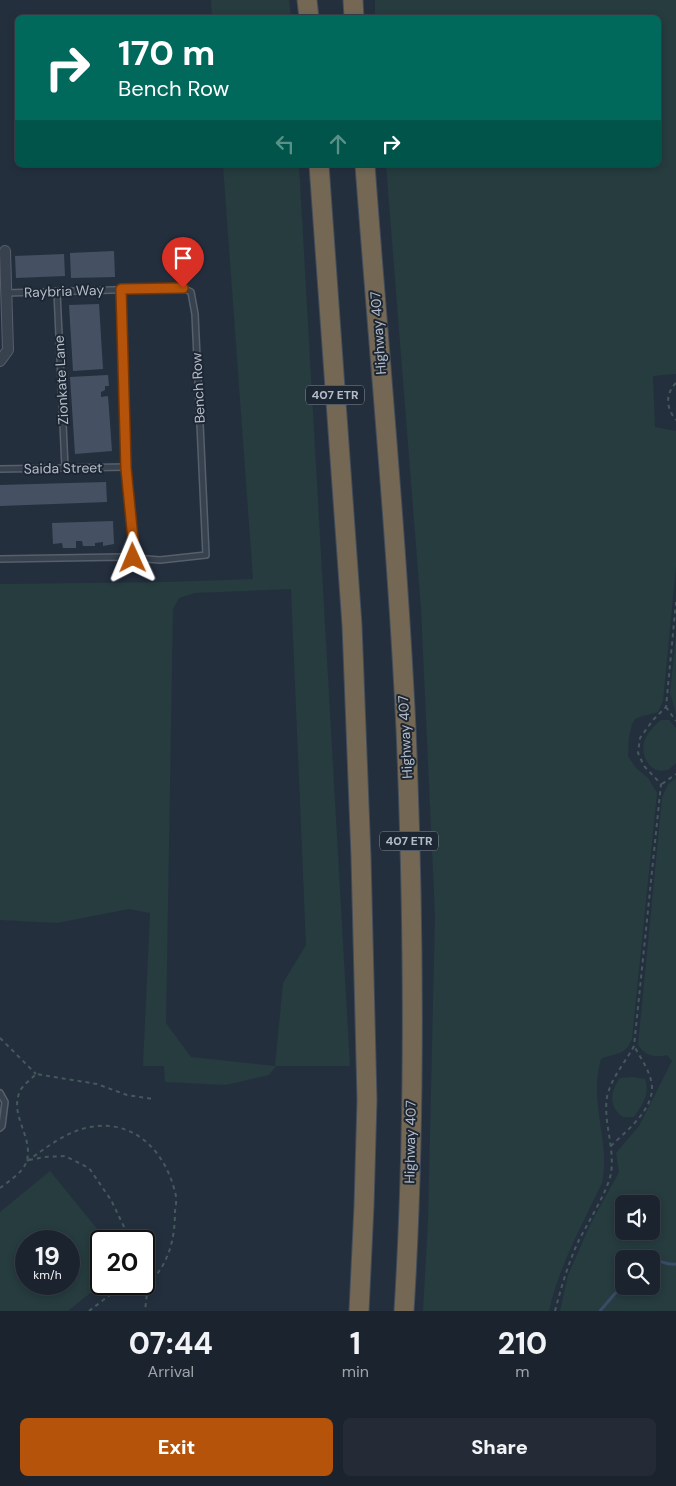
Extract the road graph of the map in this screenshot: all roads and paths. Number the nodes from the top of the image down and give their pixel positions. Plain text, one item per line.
1 (307, 0) edge
2 (353, 0) edge
3 (309, 15) edge
4 (354, 15) edge
5 (319, 167) edge
6 (365, 167) edge
7 (5, 251) dead end
8 (121, 289) junction
9 (56, 291) junction
10 (6, 293) junction
11 (3, 306) edge
12 (0, 361) edge
13 (676, 383) edge
14 (676, 420) edge
15 (65, 468) junction
16 (126, 468) junction
17 (0, 469) edge
18 (133, 558) junction
19 (0, 559) edge
20 (676, 602) edge
21 (666, 707) junction
22 (676, 721) edge
23 (676, 774) edge
24 (661, 784) junction
25 (0, 1038) edge
26 (634, 1046) junction
27 (36, 1074) junction
28 (0, 1093) edge
29 (153, 1099) dead end
30 (0, 1128) edge
31 (611, 1146) junction
32 (27, 1161) junction
33 (0, 1188) edge
34 (126, 1230) edge
35 (155, 1276) edge
36 (110, 1295) edge
37 (147, 1295) edge
38 (89, 1311) edge
39 (145, 1311) edge
40 (359, 1311) edge
41 (404, 1311) edge
42 (555, 1311) edge

1 - 3 highway
2 - 4 highway
5 - 40 highway, 407 ETR
6 - 41 highway, Highway 407 / 407 ETR
7 - 10 street
8 - 9 lane, Raybria Way
8 - 16 lane
8 - 18 lane, Bench Row
9 - 10 lane, Raybria Way
9 - 15 lane, Zionkate Lane
10 - 11 street
11 - 12 street
13 - 14 path
15 - 16 lane, Saida Street
15 - 17 lane, Saida Street
16 - 18 lane
18 - 19 lane
20 - 21 path
21 - 22 path
21 - 24 path
23 - 24 path
24 - 26 path
25 - 27 path
26 - 31 path
26 - 31 path
27 - 29 path
27 - 32 path
28 - 30 lane
31 - 42 path
32 - 33 path
32 - 34 path
32 - 35 path
36 - 38 path
37 - 39 path

